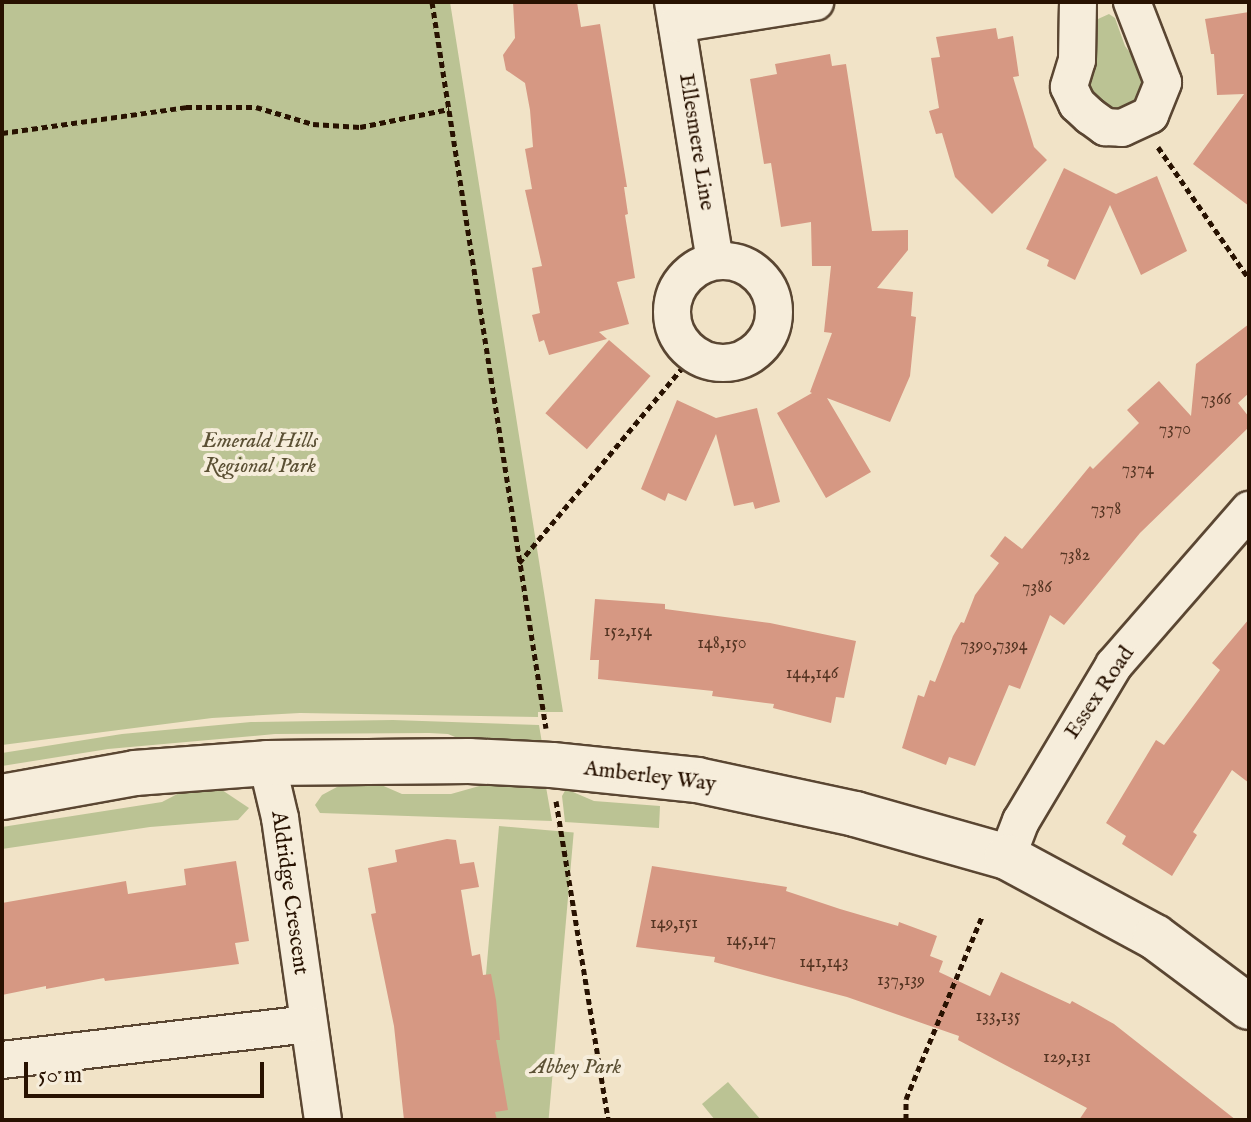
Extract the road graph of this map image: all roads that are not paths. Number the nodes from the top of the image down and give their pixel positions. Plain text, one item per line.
1 (815, 2) edge
2 (1078, 2) edge
3 (1132, 2) edge
4 (675, 13) edge
5 (715, 261) junction
6 (1249, 510) edge
7 (267, 763) junction
8 (2, 797) edge
9 (1007, 857) junction
10 (1249, 1007) edge
11 (308, 1024) junction
12 (2, 1060) edge
13 (323, 1120) edge

1 - 4 street, Ellesmere Line
2 - 3 street
4 - 5 street, Ellesmere Line
5 - 5 street
6 - 9 street, Essex Road
7 - 8 street, Amberley Way
7 - 9 street, Amberley Way
7 - 11 street, Aldridge Crescent
9 - 10 street, Amberley Way
11 - 12 street
11 - 13 street, Aldridge Crescent

